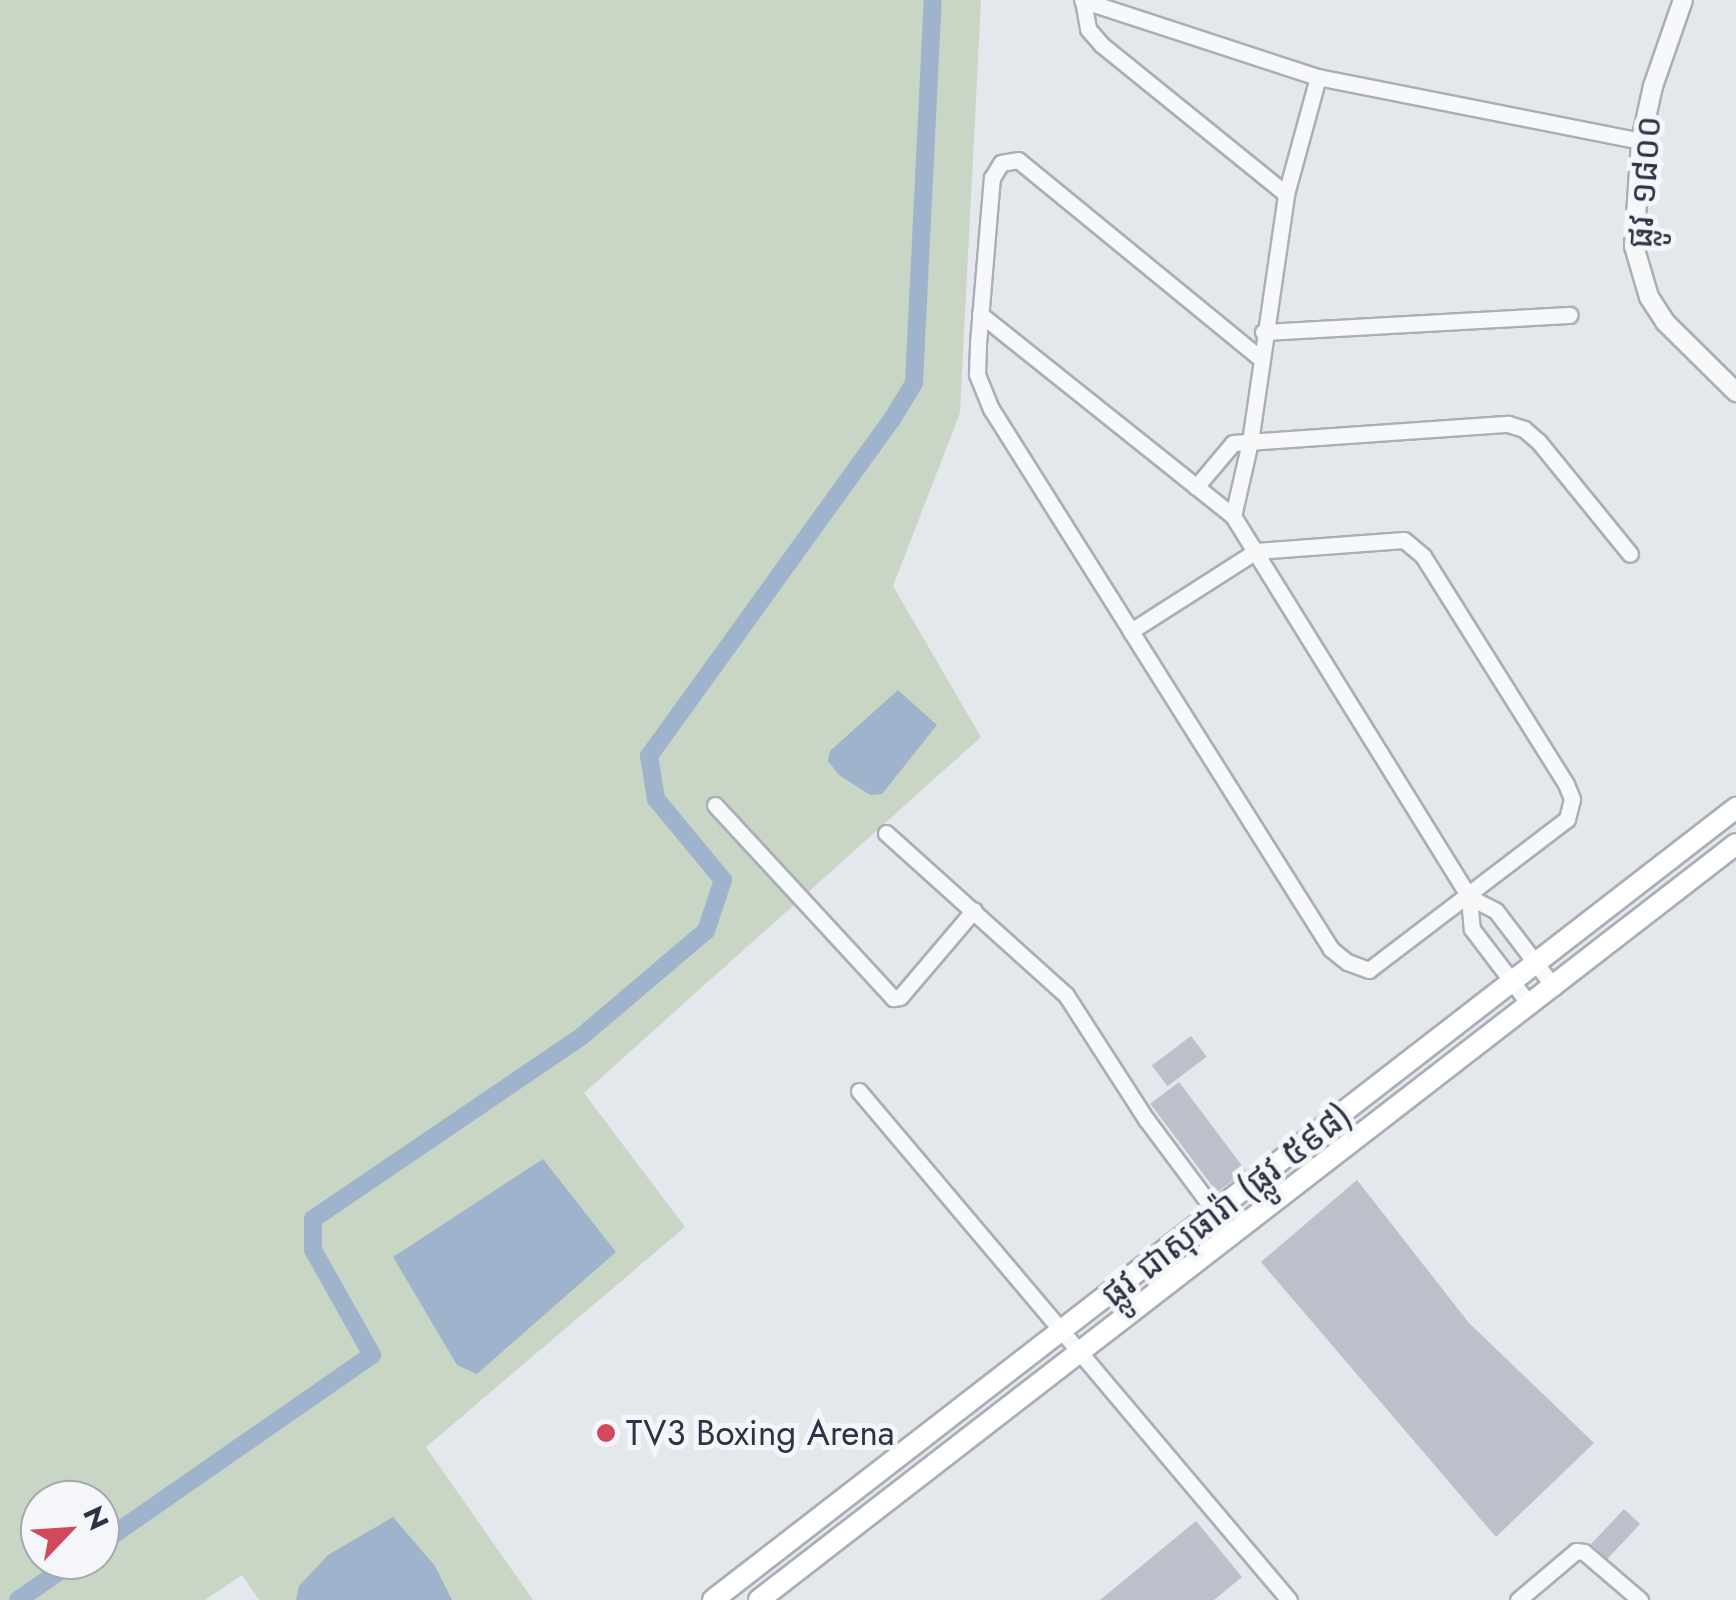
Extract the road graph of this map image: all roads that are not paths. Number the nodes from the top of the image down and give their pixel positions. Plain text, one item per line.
1 (1083, 0) edge
2 (1683, 0) edge
3 (1318, 76) junction
4 (1641, 140) junction
5 (1286, 194) junction
6 (980, 314) junction
7 (1570, 314) dead end
8 (1264, 332) junction
9 (1259, 357) junction
10 (1736, 392) edge
11 (1250, 442) junction
12 (1196, 487) junction
13 (1233, 516) junction
14 (1256, 551) junction
15 (1630, 554) dead end
16 (1131, 632) junction
17 (715, 804) dead end
18 (1736, 808) edge
19 (886, 833) dead end
20 (1736, 844) edge
21 (1468, 896) junction
22 (974, 910) junction
23 (1537, 964) junction
24 (1513, 982) junction
25 (1554, 986) junction
26 (1530, 1005) junction
27 (859, 1091) dead end
28 (1302, 1146) junction
29 (1318, 1169) junction
30 (1216, 1213) junction
31 (1063, 1331) junction
32 (1081, 1352) junction
33 (717, 1599) edge
34 (759, 1600) edge
35 (1289, 1600) edge
36 (1518, 1600) edge
37 (1640, 1600) edge

1 - 3 street
1 - 5 street
2 - 4 street, ផ្លូវ ១៨០០
3 - 4 street
3 - 5 street
4 - 10 street, ផ្លូវ ១៨០០
5 - 8 street
6 - 9 street
6 - 12 street
6 - 16 street
7 - 8 street
8 - 9 street
9 - 11 street
11 - 12 street
11 - 13 street
11 - 15 street
12 - 13 street
13 - 14 street
14 - 16 street
14 - 21 street
14 - 21 street
16 - 21 street
17 - 22 street
18 - 23 main road, ផ្លូវ ជាសុផារ៉ា (ផ្លូវ ៥៩៨)
19 - 22 street
20 - 25 main road, ផ្លូវ ជាសុផារ៉ា (ផ្លូវ ៥៩៨)
21 - 23 street
21 - 24 street
22 - 30 street
23 - 24 main road, ផ្លូវ ជាសុផារ៉ា (ផ្លូវ ៥៩៨)
23 - 25 street
24 - 26 street
24 - 28 main road, ផ្លូវ ជាសុផារ៉ា (ផ្លូវ ៥៩៨)
25 - 26 main road, ផ្លូវ ជាសុផារ៉ា (ផ្លូវ ៥៩៨)
26 - 29 main road, ផ្លូវ ជាសុផារ៉ា (ផ្លូវ ៥៩៨)
27 - 31 street
28 - 29 main road
28 - 30 main road, ផ្លូវ ជាសុផារ៉ា (ផ្លូវ ៥៩៨)
29 - 32 main road, ផ្លូវ ជាសុផារ៉ា (ផ្លូវ ៥៩៨)
30 - 31 main road, ផ្លូវ ជាសុផារ៉ា (ផ្លូវ ៥៩៨)
31 - 32 street
31 - 33 main road, ផ្លូវ ជាសុផារ៉ា (ផ្លូវ ៥៩៨)
32 - 34 main road, ផ្លូវ ជាសុផារ៉ា (ផ្លូវ ៥៩៨)
32 - 35 street
36 - 37 street

